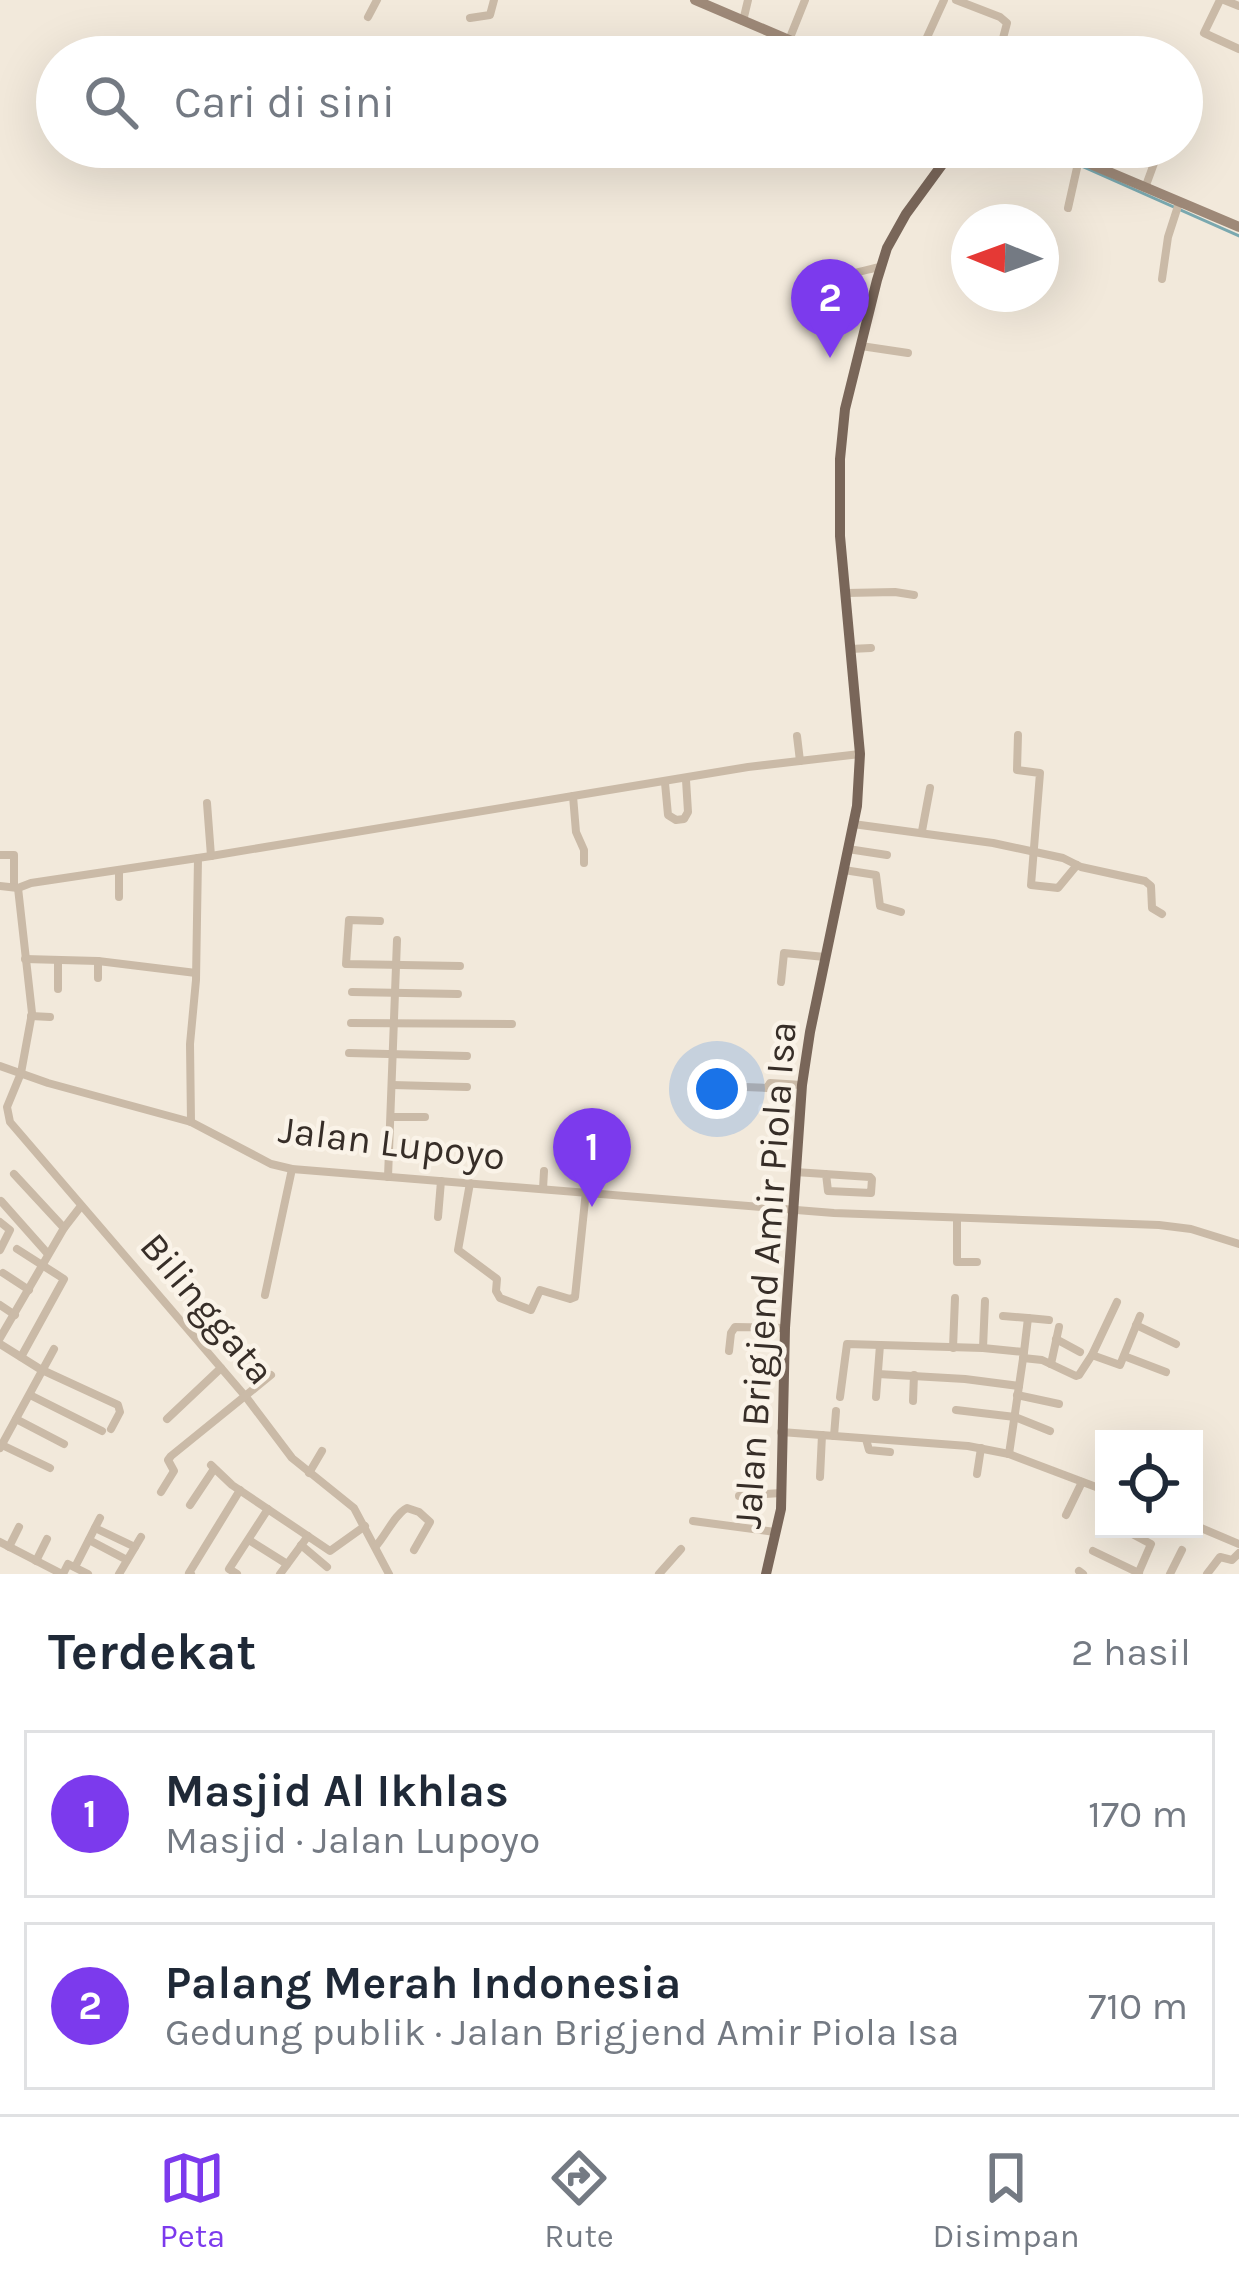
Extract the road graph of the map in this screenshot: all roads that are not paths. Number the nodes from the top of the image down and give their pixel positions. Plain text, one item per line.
1 (377, 0) edge
2 (494, 0) edge
3 (695, 0) edge
4 (748, 0) edge
5 (805, 0) edge
6 (944, 0) edge
7 (956, 0) edge
8 (1222, 0) edge
9 (1239, 6) edge
10 (368, 16) dead end
11 (470, 18) dead end
12 (743, 20) junction
13 (1190, 27) dead end
14 (1204, 33) junction
15 (780, 36) edge
16 (791, 36) edge
17 (928, 36) edge
18 (1005, 36) edge
19 (1239, 49) edge
20 (940, 168) edge
21 (1077, 168) edge
22 (1091, 168) edge
23 (1152, 168) edge
24 (1145, 188) junction
25 (1178, 207) junction
26 (1068, 208) dead end
27 (1239, 227) edge
28 (881, 267) junction
29 (1162, 279) dead end
30 (868, 311) junction
31 (860, 345) junction
32 (908, 352) dead end
33 (846, 593) junction
34 (914, 595) dead end
35 (871, 648) dead end
36 (850, 649) junction
37 (1018, 735) dead end
38 (797, 736) dead end
39 (860, 754) junction
40 (800, 761) junction
41 (686, 780) junction
42 (665, 783) junction
43 (930, 788) dead end
44 (574, 796) junction
45 (207, 803) dead end
46 (853, 824) junction
47 (922, 831) junction
48 (847, 848) junction
49 (1034, 852) junction
50 (0, 855) edge
51 (211, 856) junction
52 (887, 856) dead end
53 (198, 858) junction
54 (584, 863) dead end
55 (1077, 866) junction
56 (842, 870) junction
57 (119, 871) junction
58 (0, 886) edge
59 (16, 888) junction
60 (119, 897) dead end
61 (901, 912) dead end
62 (1162, 914) dead end
63 (380, 921) dead end
64 (397, 940) dead end
65 (825, 957) junction
66 (26, 958) junction
67 (58, 961) junction
68 (98, 961) junction
69 (397, 965) junction
70 (460, 965) dead end
71 (196, 973) junction
72 (98, 978) dead end
73 (781, 982) dead end
74 (58, 989) dead end
75 (352, 992) dead end
76 (395, 992) junction
77 (458, 994) dead end
78 (32, 1016) junction
79 (50, 1017) dead end
80 (351, 1022) dead end
81 (394, 1023) junction
82 (512, 1024) dead end
83 (350, 1054) dead end
84 (393, 1054) junction
85 (467, 1055) dead end
86 (0, 1066) edge
87 (21, 1073) junction
88 (392, 1084) junction
89 (802, 1085) junction
90 (467, 1087) dead end
91 (745, 1087) dead end
92 (391, 1117) junction
93 (424, 1117) dead end
94 (191, 1122) junction
95 (292, 1169) junction
96 (544, 1171) dead end
97 (795, 1172) junction
98 (14, 1174) dead end
99 (826, 1174) junction
100 (388, 1177) junction
101 (441, 1181) junction
102 (470, 1184) junction
103 (543, 1189) junction
104 (586, 1191) junction
105 (1, 1202) edge
106 (79, 1207) junction
107 (793, 1210) junction
108 (439, 1217) dead end
109 (958, 1218) junction
110 (0, 1222) edge
111 (64, 1228) junction
112 (1239, 1244) edge
113 (17, 1249) dead end
114 (0, 1250) edge
115 (48, 1254) junction
116 (977, 1262) dead end
117 (43, 1264) junction
118 (3, 1273) dead end
119 (29, 1290) junction
120 (265, 1295) dead end
121 (955, 1298) dead end
122 (985, 1301) dead end
123 (1117, 1302) dead end
124 (0, 1305) edge
125 (15, 1315) junction
126 (1003, 1316) dead end
127 (1028, 1318) junction
128 (1049, 1320) dead end
129 (785, 1328) junction
130 (847, 1328) dead end
131 (1059, 1328) dead end
132 (1056, 1340) junction
133 (0, 1341) edge
134 (847, 1344) junction
135 (1176, 1344) dead end
136 (880, 1346) junction
137 (953, 1348) junction
138 (983, 1348) junction
139 (54, 1349) dead end
140 (729, 1351) dead end
141 (1080, 1352) dead end
142 (1024, 1355) junction
143 (1092, 1355) junction
144 (1124, 1356) junction
145 (21, 1357) junction
146 (1051, 1364) junction
147 (43, 1370) junction
148 (218, 1370) junction
149 (1166, 1372) dead end
150 (878, 1374) junction
151 (271, 1375) dead end
152 (914, 1375) junction
153 (1018, 1391) junction
154 (30, 1394) junction
155 (840, 1397) dead end
156 (876, 1397) dead end
157 (170, 1400) dead end
158 (241, 1400) junction
159 (913, 1401) dead end
160 (1059, 1404) dead end
161 (178, 1408) junction
162 (956, 1410) dead end
163 (836, 1411) dead end
164 (1015, 1417) junction
165 (16, 1419) junction
166 (167, 1419) dead end
167 (1051, 1431) dead end
168 (781, 1432) junction
169 (822, 1435) junction
170 (834, 1436) junction
171 (866, 1438) junction
172 (64, 1444) dead end
173 (1, 1446) edge
174 (981, 1448) junction
175 (322, 1451) dead end
176 (890, 1452) dead end
177 (1009, 1454) junction
178 (781, 1460) junction
179 (797, 1462) dead end
180 (50, 1468) dead end
181 (309, 1473) junction
182 (976, 1474) dead end
183 (820, 1477) dead end
184 (1082, 1482) junction
185 (1095, 1487) edge
186 (239, 1490) junction
187 (161, 1492) dead end
188 (782, 1492) junction
189 (739, 1496) dead end
190 (190, 1505) dead end
191 (268, 1509) junction
192 (1066, 1515) dead end
193 (100, 1518) dead end
194 (693, 1521) dead end
195 (365, 1526) junction
196 (19, 1527) dead end
197 (95, 1528) junction
198 (1203, 1530) edge
199 (777, 1533) junction
200 (308, 1536) junction
201 (141, 1537) dead end
202 (1139, 1538) edge
203 (46, 1539) dead end
204 (88, 1540) junction
205 (249, 1540) junction
206 (4, 1545) edge
207 (301, 1545) junction
208 (376, 1546) junction
209 (135, 1547) junction
210 (1239, 1548) edge
211 (681, 1549) dead end
212 (414, 1550) dead end
213 (1182, 1550) dead end
214 (330, 1551) junction
215 (1094, 1551) dead end
216 (127, 1560) junction
217 (36, 1561) junction
218 (287, 1564) junction
219 (75, 1567) junction
220 (230, 1572) edge
221 (325, 1572) edge
222 (1138, 1573) edge
223 (63, 1574) edge
224 (88, 1574) edge
225 (119, 1574) edge
226 (191, 1574) edge
227 (280, 1574) edge
228 (389, 1574) edge
229 (659, 1574) edge
230 (766, 1574) edge
231 (1170, 1574) edge
232 (1207, 1574) edge

1 - 10 street
2 - 11 street
3 - 12 street
4 - 12 street
5 - 16 street
6 - 17 street
7 - 18 street
8 - 9 street
8 - 14 street
12 - 15 street
13 - 14 street
14 - 19 street
20 - 28 main road, Jalan Brigjend Amir Piola Isa
21 - 26 street
22 - 24 street
23 - 24 street
24 - 25 street
25 - 27 street
25 - 29 street
28 - 30 main road, Jalan Brigjend Amir Piola Isa
28 - 30 street
30 - 31 main road, Jalan Brigjend Amir Piola Isa
31 - 32 street
31 - 33 main road, Jalan Brigjend Amir Piola Isa
33 - 34 street
33 - 36 main road, Jalan Brigjend Amir Piola Isa
35 - 36 street
36 - 39 main road, Jalan Brigjend Amir Piola Isa
37 - 49 street
38 - 40 street
39 - 40 street
39 - 46 main road, Jalan Brigjend Amir Piola Isa
40 - 41 street
41 - 42 street
41 - 42 street
42 - 44 street
43 - 47 street
44 - 51 street
44 - 54 street
45 - 51 street
46 - 47 street
46 - 48 main road, Jalan Brigjend Amir Piola Isa
47 - 49 street
48 - 52 street
48 - 56 main road, Jalan Brigjend Amir Piola Isa
49 - 55 street
49 - 55 street
50 - 59 street
51 - 53 street
53 - 57 street
53 - 71 street
55 - 62 street
56 - 61 street
56 - 65 main road, Jalan Brigjend Amir Piola Isa
57 - 59 street
57 - 60 street
58 - 59 street
59 - 66 street
63 - 69 street
64 - 69 street
65 - 73 street
65 - 89 main road, Jalan Brigjend Amir Piola Isa
66 - 67 street
66 - 78 street
67 - 68 street
67 - 74 street
68 - 71 street
68 - 72 street
69 - 70 street
69 - 76 street
71 - 94 street
75 - 76 street
76 - 77 street
76 - 81 street
78 - 79 street
78 - 87 street
80 - 81 street
81 - 82 street
81 - 84 street
83 - 84 street
84 - 85 street
84 - 88 street
86 - 87 street, Jalan Lupoyo
87 - 94 street, Jalan Lupoyo
87 - 106 street, Bilinggata
88 - 90 street
88 - 92 street
89 - 91 street
89 - 97 main road, Jalan Brigjend Amir Piola Isa
92 - 93 street
92 - 100 street
94 - 95 street, Jalan Lupoyo
95 - 100 street, Jalan Lupoyo
95 - 120 street
96 - 103 street
97 - 99 street
97 - 107 main road, Jalan Brigjend Amir Piola Isa
98 - 111 street
99 - 99 street
100 - 101 street, Jalan Lupoyo
101 - 102 street, Jalan Lupoyo
101 - 108 street
102 - 103 street, Jalan Lupoyo
102 - 104 street
103 - 104 street, Jalan Lupoyo
104 - 107 street, Jalan Lupoyo
105 - 115 street
106 - 111 street
106 - 148 street, Bilinggata
107 - 109 street, Jalan Lupoyo
107 - 129 main road, Jalan Brigjend Amir Piola Isa
109 - 112 street, Jalan Lupoyo
109 - 116 street
110 - 114 street
111 - 115 street
113 - 117 street
115 - 117 street
117 - 119 street
117 - 145 street
118 - 119 street
119 - 125 street
121 - 137 street
122 - 138 street
123 - 143 street
124 - 125 street
125 - 133 street
126 - 127 street
127 - 128 street
127 - 142 street
129 - 140 street
129 - 168 main road, Jalan Brigjend Amir Piola Isa
130 - 134 street
131 - 132 street
132 - 141 street
132 - 146 street
133 - 145 street
134 - 136 street
134 - 155 street
135 - 144 street
136 - 137 street
136 - 150 street
137 - 138 street
138 - 142 street
139 - 147 street
142 - 146 street
142 - 153 street
143 - 144 street
143 - 146 street
144 - 149 street
145 - 147 street
147 - 154 street
147 - 154 street
148 - 158 street, Bilinggata
148 - 161 street
150 - 152 street
150 - 156 street
151 - 158 street
152 - 153 street
152 - 159 street
153 - 160 street
153 - 164 street
154 - 165 street
157 - 161 street
158 - 181 street, Bilinggata
158 - 187 street
161 - 166 street
162 - 164 street
163 - 170 street
164 - 167 street
164 - 177 street
165 - 172 street
165 - 173 street
168 - 169 street
168 - 178 main road, Jalan Brigjend Amir Piola Isa
169 - 170 street
169 - 183 street
170 - 171 street
171 - 174 street
171 - 176 street
173 - 180 street
174 - 177 street
174 - 182 street
175 - 181 street
177 - 184 street
178 - 179 street
178 - 188 main road, Jalan Brigjend Amir Piola Isa
181 - 195 street, Bilinggata
184 - 185 street
184 - 192 street
186 - 190 street
186 - 191 street
186 - 226 street
188 - 189 street
188 - 199 main road, Jalan Brigjend Amir Piola Isa
191 - 200 street
191 - 205 street
193 - 197 street
194 - 199 street
195 - 208 street, Bilinggata
195 - 214 street
196 - 206 street
197 - 204 street
197 - 209 street
198 - 210 street
199 - 230 main road, Jalan Brigjend Amir Piola Isa
200 - 207 street
200 - 214 street
201 - 209 street
202 - 222 street
203 - 217 street
204 - 216 street
204 - 219 street
205 - 218 street
205 - 220 street
206 - 217 street
207 - 218 street
207 - 221 street
208 - 212 street
208 - 228 street, Bilinggata
209 - 216 street
210 - 232 street
211 - 229 street
213 - 231 street
214 - 221 street
215 - 222 street
216 - 225 street
217 - 223 street
218 - 227 street
219 - 223 street
219 - 224 street

